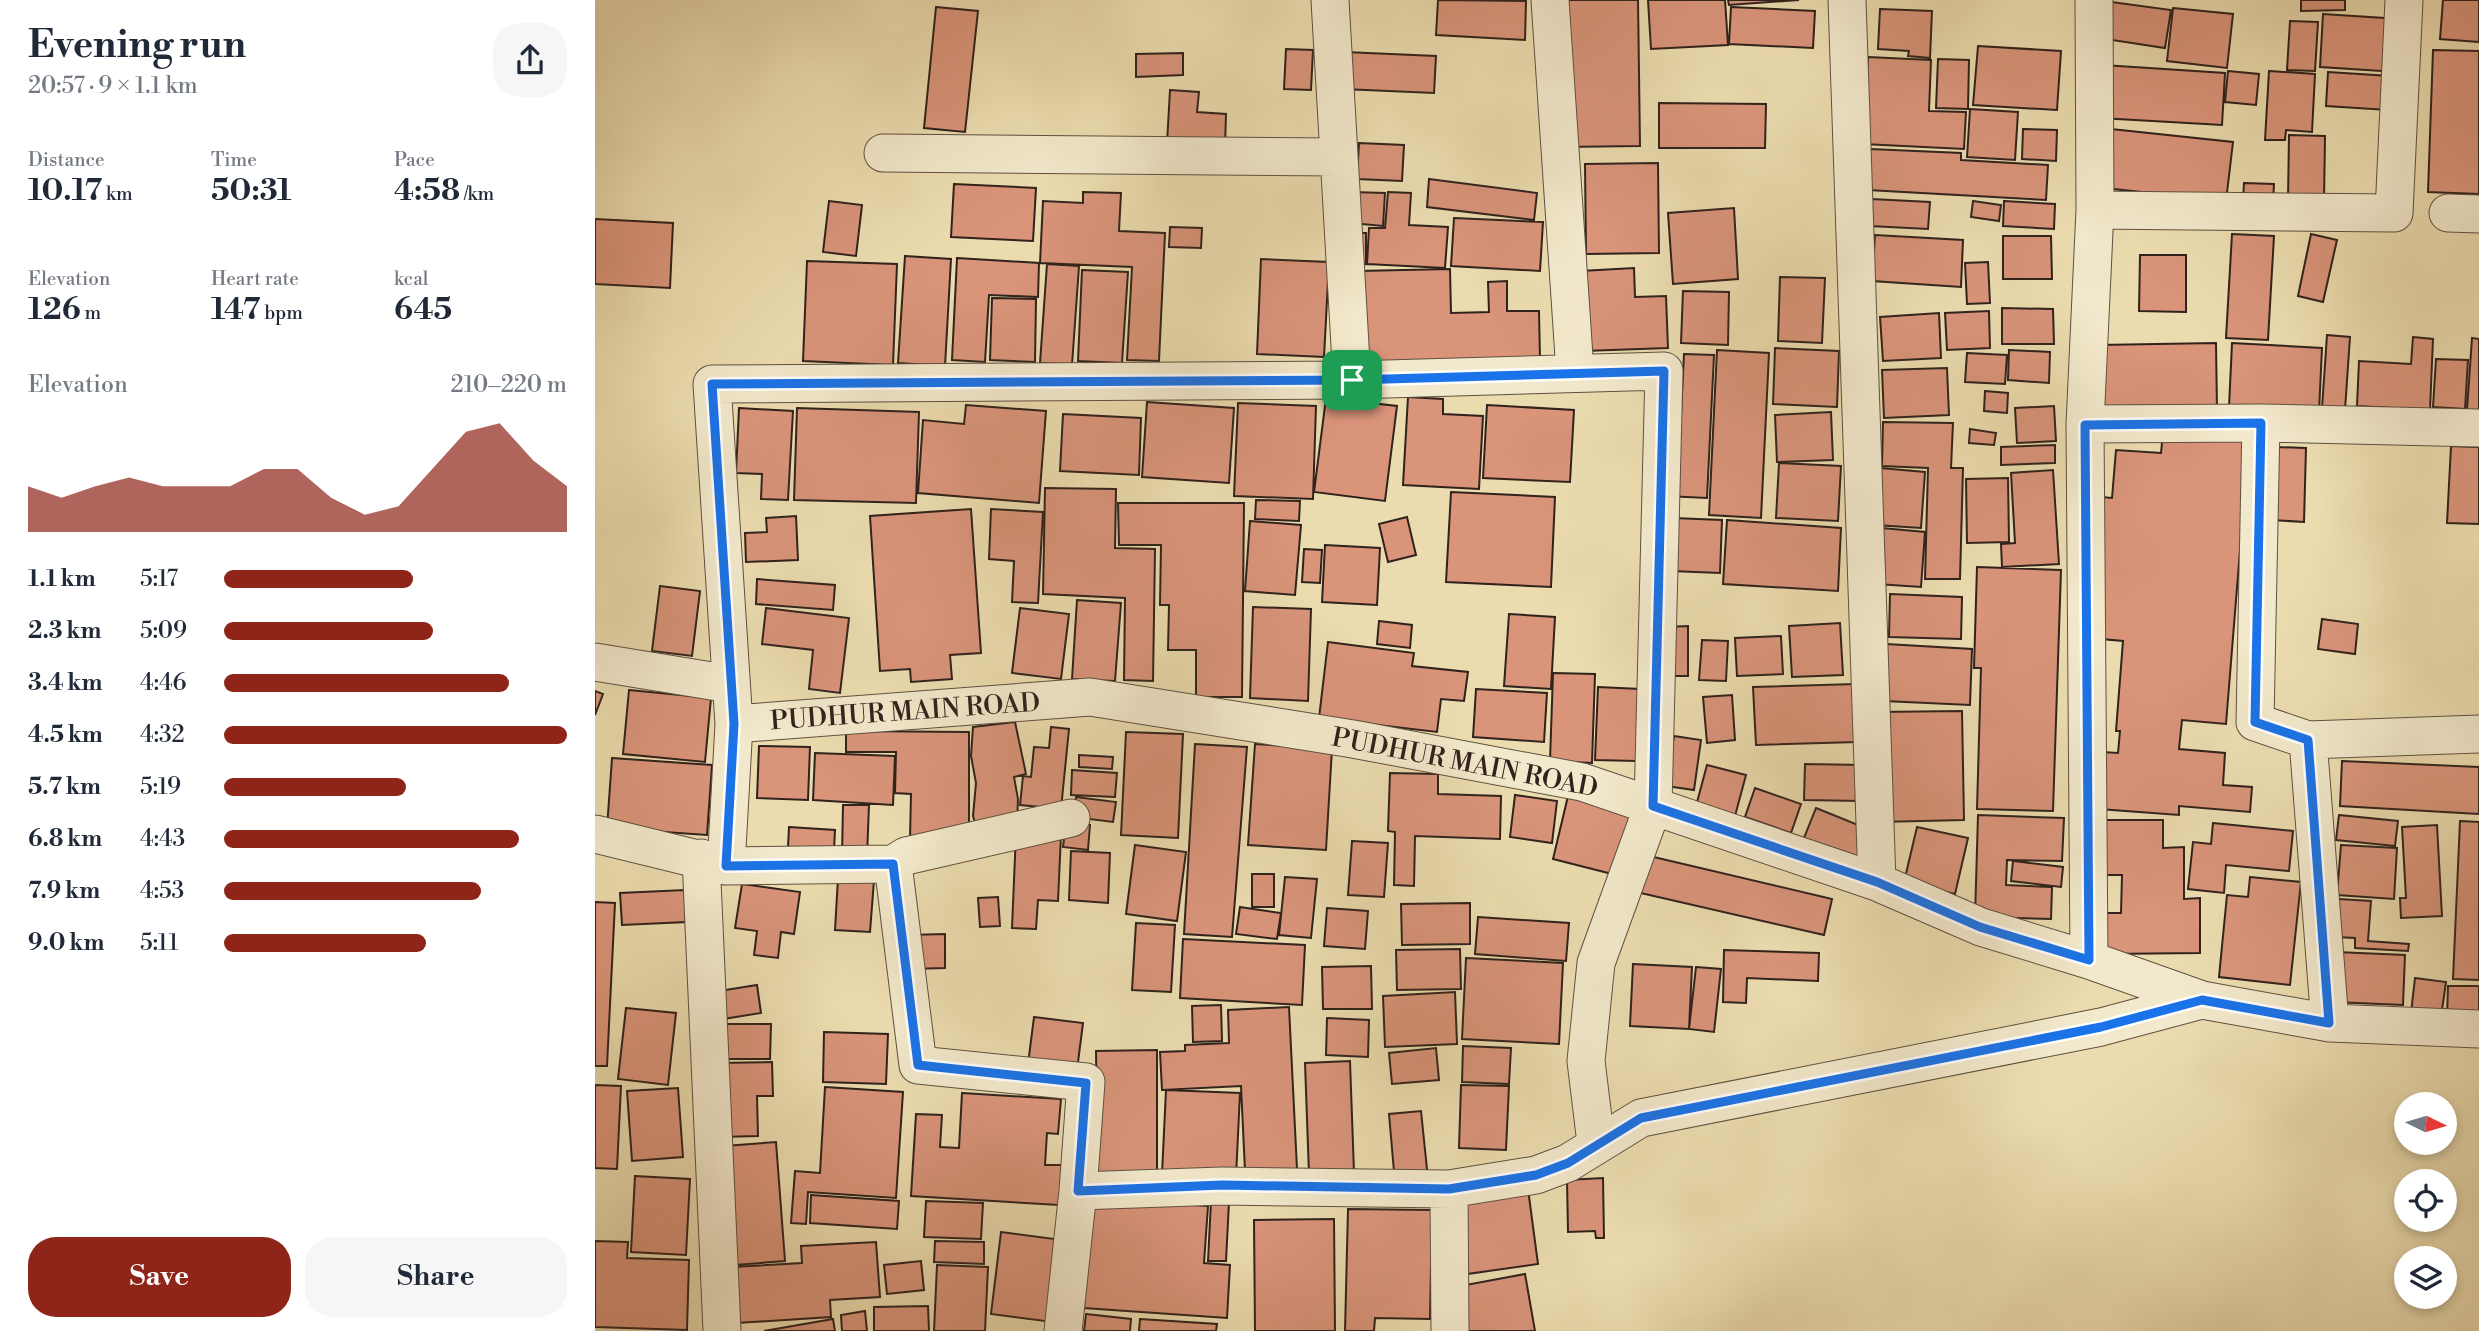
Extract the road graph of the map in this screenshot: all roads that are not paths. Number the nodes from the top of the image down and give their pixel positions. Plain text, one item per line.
1 (1330, 0) edge
2 (1550, 0) edge
3 (1847, 0) edge
4 (2094, 0) edge
5 (2405, 0) edge
6 (883, 153) dead end
7 (1339, 157) junction
8 (2095, 210) junction
9 (1575, 372) junction
10 (1352, 380) junction
11 (2261, 423) junction
12 (2085, 425) junction
13 (2479, 428) edge
14 (595, 663) edge
15 (733, 703) junction
16 (2479, 734) edge
17 (2308, 740) junction
18 (1653, 806) junction
19 (1071, 818) dead end
20 (595, 834) edge
21 (714, 862) junction
22 (893, 864) junction
23 (1877, 882) junction
24 (2089, 960) junction
25 (2202, 1000) junction
26 (2329, 1023) junction
27 (2479, 1029) edge
28 (1596, 1143) junction
29 (1449, 1189) junction
30 (1078, 1191) junction
31 (722, 1331) edge
32 (1063, 1331) edge
33 (1450, 1331) edge

1 - 7 street
2 - 9 street
3 - 23 street
4 - 8 street
5 - 8 street
6 - 7 street
7 - 10 street
8 - 12 street
9 - 10 street
9 - 18 street
10 - 15 street
11 - 12 street
11 - 13 street
11 - 17 street
12 - 24 street
14 - 15 street, PUDHUR MAIN ROAD
15 - 18 street, PUDHUR MAIN ROAD
15 - 21 street
16 - 17 street
17 - 26 street
18 - 23 street, PUDHUR MAIN ROAD
18 - 28 street
19 - 22 street
20 - 21 street
21 - 22 street
21 - 31 street
22 - 30 street
23 - 24 street, PUDHUR MAIN ROAD
24 - 25 street, PUDHUR MAIN ROAD
25 - 26 street, PUDHUR MAIN ROAD
25 - 28 street
26 - 27 street, PUDHUR MAIN ROAD
28 - 29 street
29 - 30 street
29 - 33 street
30 - 32 street

